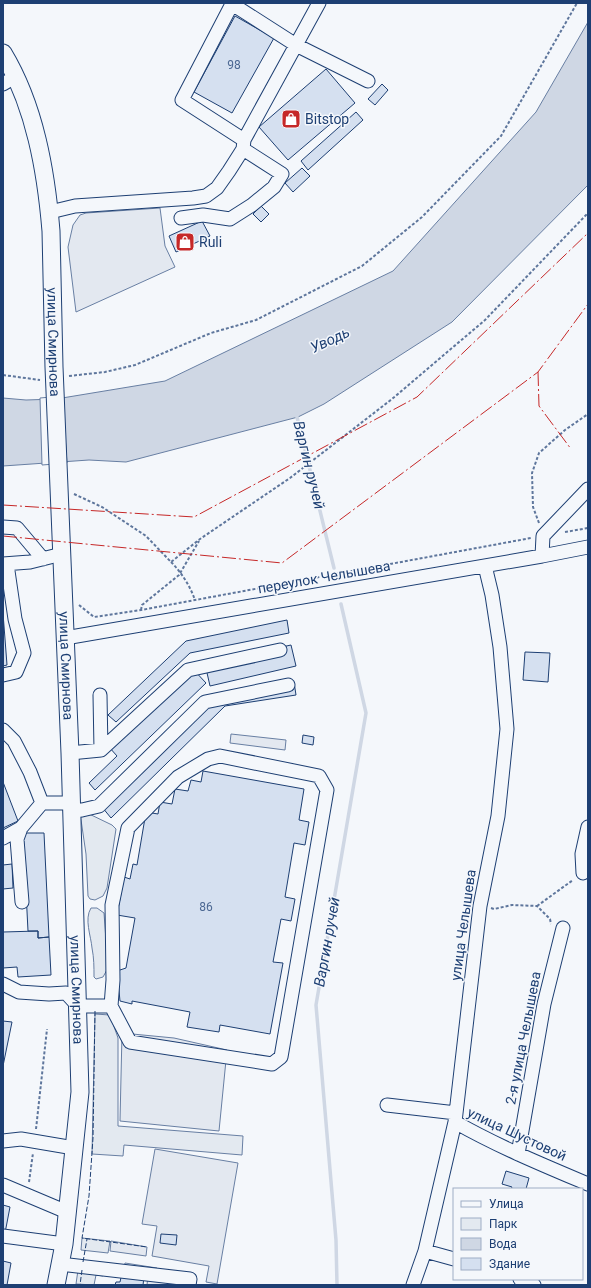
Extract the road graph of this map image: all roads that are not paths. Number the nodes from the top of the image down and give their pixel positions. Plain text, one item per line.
1 (319, 3) edge
2 (296, 45) junction
3 (3, 54) edge
4 (9, 80) edge
5 (368, 81) dead end
6 (243, 144) junction
7 (50, 212) junction
8 (181, 218) dead end
9 (588, 489) edge
10 (3, 527) edge
11 (588, 547) edge
12 (62, 554) junction
13 (542, 556) junction
14 (44, 559) junction
15 (6, 564) edge
16 (485, 566) junction
17 (65, 638) junction
18 (280, 650) dead end
19 (3, 675) edge
20 (288, 685) dead end
21 (100, 695) dead end
22 (3, 730) edge
23 (101, 750) junction
24 (70, 753) junction
25 (42, 803) junction
26 (72, 807) junction
27 (588, 827) edge
28 (21, 828) junction
29 (3, 838) edge
30 (583, 872) road end
31 (22, 902) dead end
32 (557, 927) road end
33 (3, 984) edge
34 (78, 1006) junction
35 (111, 1006) junction
36 (387, 1105) dead end
37 (455, 1118) junction
38 (3, 1141) edge
39 (74, 1148) junction
40 (518, 1154) junction
41 (588, 1184) edge
42 (3, 1185) edge
43 (67, 1212) junction
44 (3, 1236) edge
45 (64, 1244) junction
46 (425, 1250) junction
47 (453, 1259) edge
48 (60, 1264) junction
49 (522, 1280) edge
50 (56, 1285) edge
51 (189, 1285) edge
52 (413, 1285) edge
53 (534, 1285) edge

1 - 2 street
2 - 5 street
2 - 6 street
2 - 6 street
3 - 4 main road, улица Смирнова
4 - 7 main road, улица Смирнова
6 - 7 street
6 - 8 street
7 - 12 main road, улица Смирнова
9 - 13 street
10 - 14 street
11 - 13 street, переулок Челышева
12 - 14 street
12 - 17 main road, улица Смирнова
13 - 16 street, переулок Челышева
14 - 15 street
15 - 19 street
16 - 17 street, переулок Челышева
16 - 37 street, улица Челышева
17 - 24 main road, улица Смирнова
18 - 23 street
20 - 26 street
21 - 23 street
22 - 25 street
23 - 24 street
24 - 26 main road, улица Смирнова
25 - 26 street
25 - 28 street
26 - 34 main road, улица Смирнова
27 - 30 street
28 - 29 street
28 - 31 street
32 - 40 street, 2-я улица Челышева
33 - 34 street
34 - 35 street
34 - 39 main road, улица Смирнова
35 - 35 street
36 - 37 street
37 - 40 street, улица Шустовой
37 - 46 street, улица Челышева
38 - 39 street
39 - 43 main road, улица Смирнова
40 - 41 street, улица Шустовой
42 - 43 street
43 - 45 main road, улица Смирнова
44 - 45 street
45 - 48 main road, улица Смирнова
46 - 47 street
46 - 52 street, улица Челышева
48 - 50 main road, улица Смирнова
48 - 51 street
49 - 53 street

